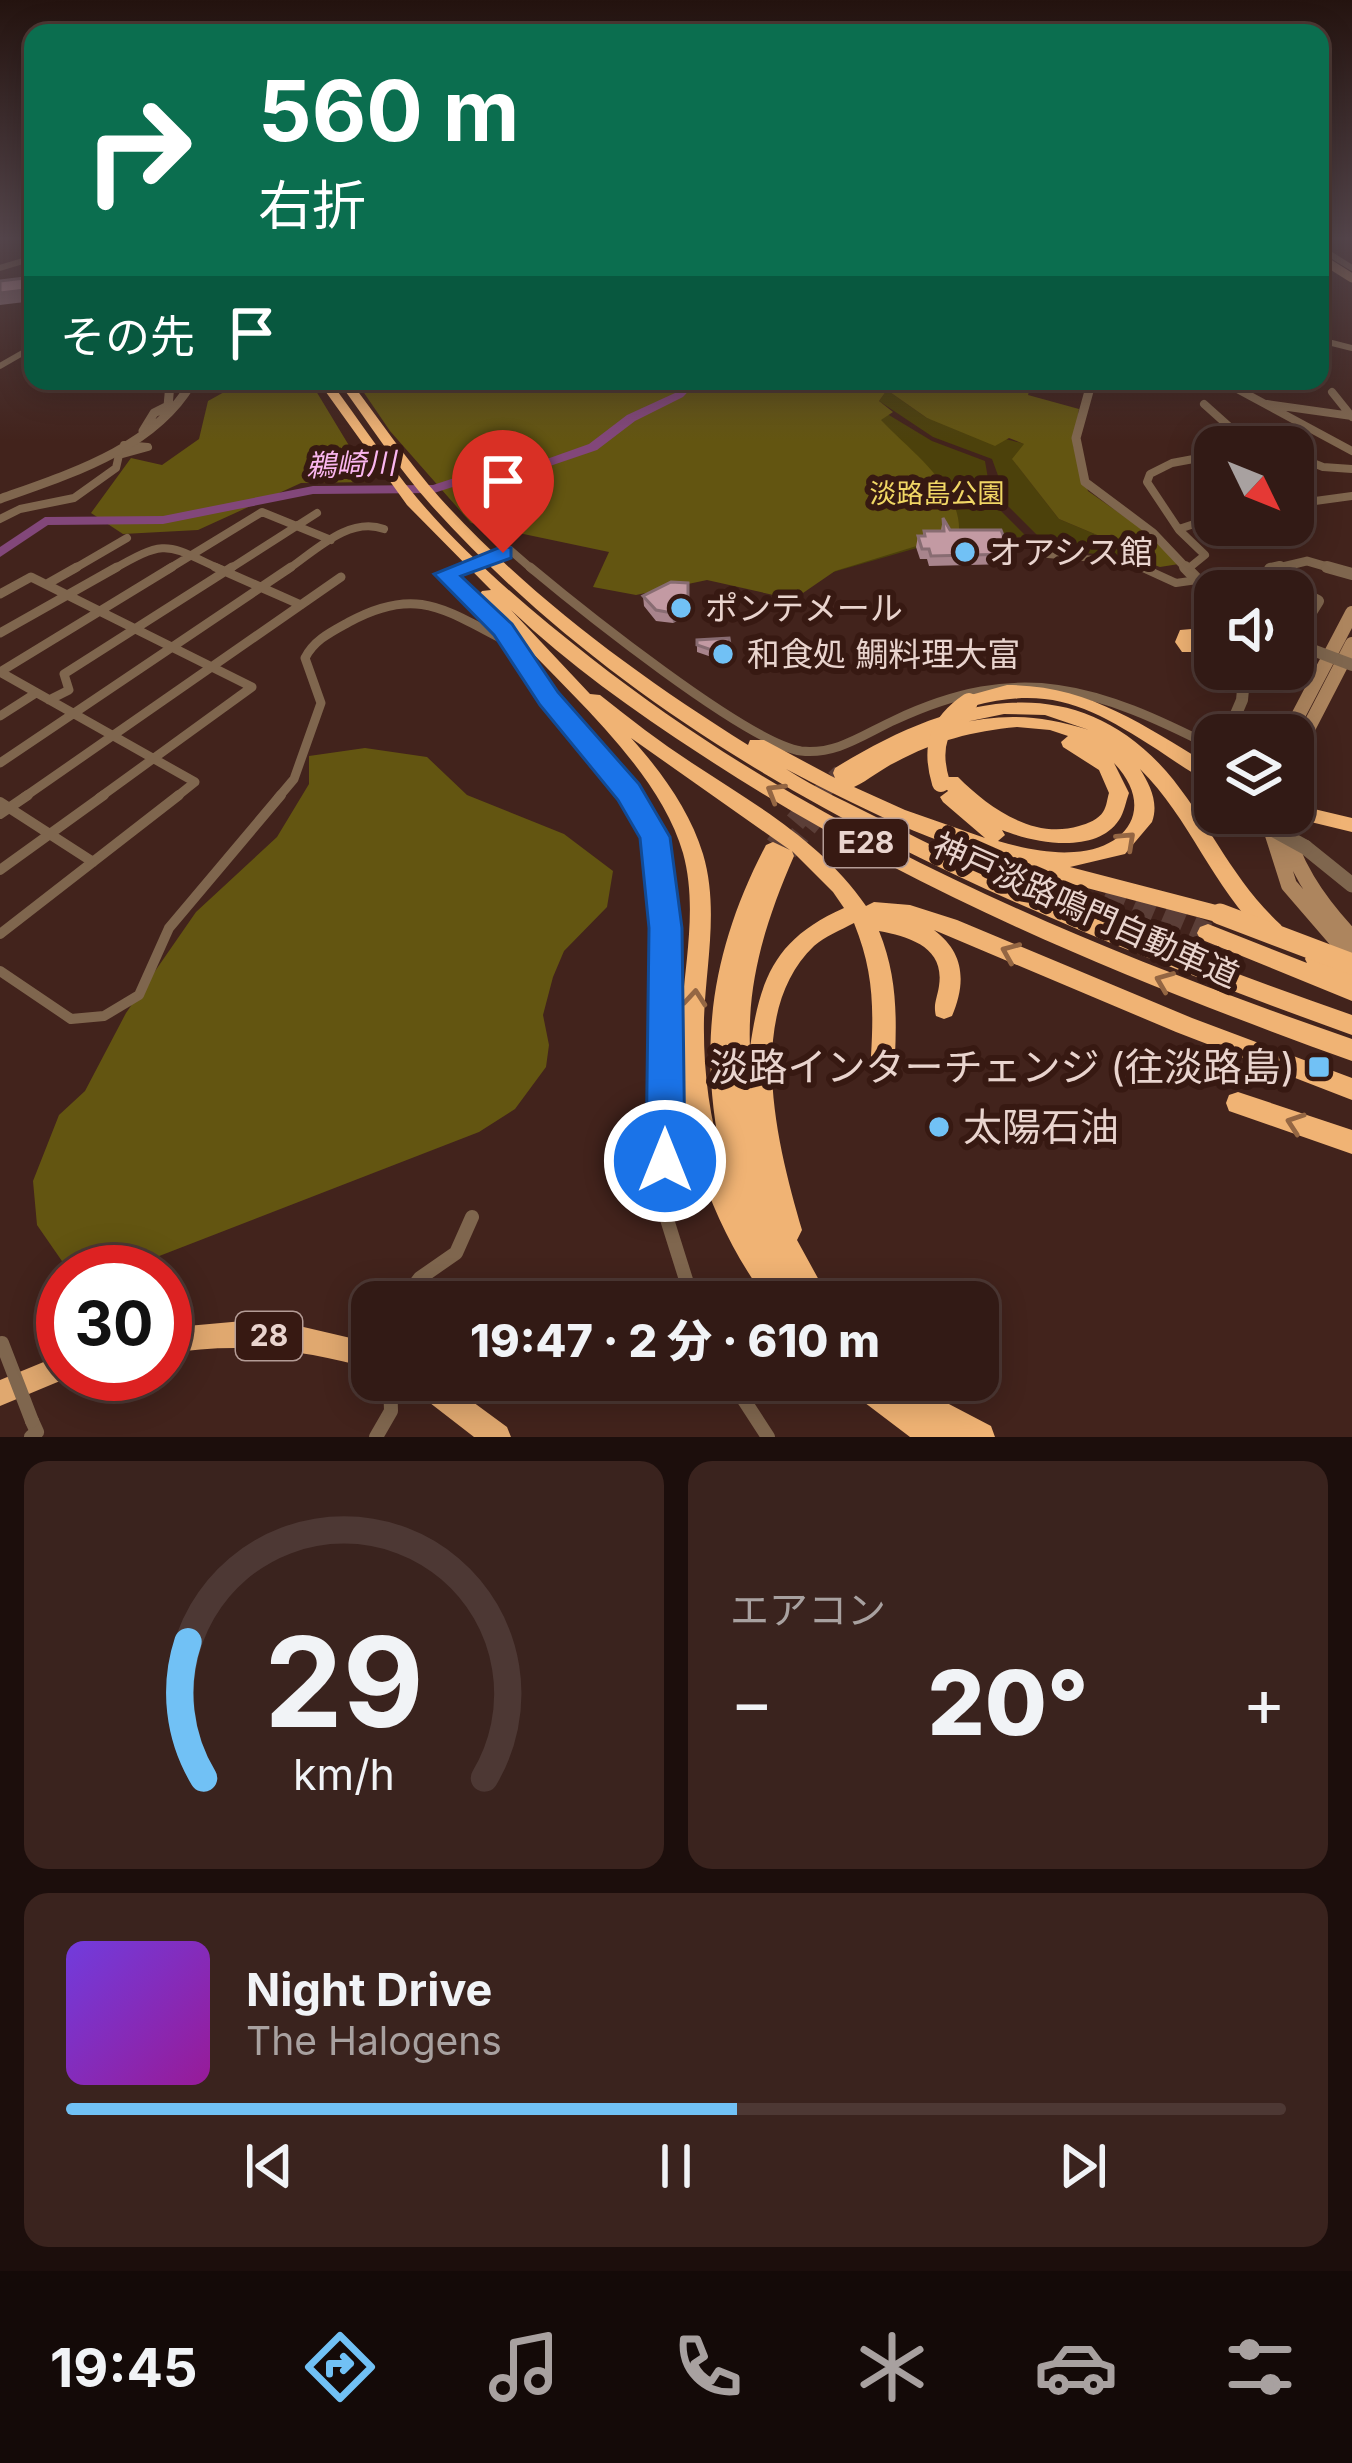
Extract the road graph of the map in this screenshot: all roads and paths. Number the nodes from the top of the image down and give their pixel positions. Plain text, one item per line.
1 (169, 390) edge
2 (190, 390) edge
3 (330, 390) edge
4 (350, 390) edge
5 (1089, 390) edge
6 (1238, 390) edge
7 (1332, 392) dead end
8 (1262, 403) junction
9 (1204, 404) dead end
10 (1352, 416) edge
11 (1229, 426) edge
12 (138, 436) junction
13 (121, 444) junction
14 (1352, 452) edge
15 (1194, 459) edge
16 (1314, 463) edge
17 (1352, 469) edge
18 (1352, 496) edge
19 (0, 499) edge
20 (1314, 501) edge
21 (317, 513) dead end
22 (0, 519) edge
23 (1194, 524) edge
24 (297, 526) junction
25 (384, 529) dead end
26 (1179, 529) junction
27 (127, 538) dead end
28 (331, 540) junction
29 (116, 544) junction
30 (453, 545) junction
31 (135, 554) junction
32 (1048, 555) dead end
33 (190, 556) junction
34 (1189, 568) junction
35 (1281, 570) edge
36 (225, 571) junction
37 (1194, 574) edge
38 (1349, 574) edge
39 (341, 577) dead end
40 (1194, 580) edge
41 (47, 584) junction
42 (260, 587) junction
43 (0, 594) edge
44 (65, 594) junction
45 (301, 605) junction
46 (100, 611) junction
47 (1352, 613) edge
48 (135, 628) junction
49 (0, 633) edge
50 (1194, 633) edge
51 (513, 644) junction
52 (1352, 644) edge
53 (171, 646) junction
54 (1188, 648) dead end
55 (1314, 649) edge
56 (1352, 661) edge
57 (212, 667) junction
58 (561, 670) junction
59 (637, 680) junction
60 (1330, 686) junction
61 (36, 693) junction
62 (49, 700) junction
63 (73, 713) junction
64 (1299, 714) edge
65 (0, 716) edge
66 (1314, 717) edge
67 (112, 736) junction
68 (924, 741) junction
69 (1194, 750) edge
70 (1194, 754) edge
71 (153, 759) junction
72 (0, 763) edge
73 (946, 783) junction
74 (3, 808) edge
75 (1314, 816) edge
76 (1352, 825) edge
77 (50, 834) junction
78 (948, 834) junction
79 (1273, 834) edge
80 (1281, 834) edge
81 (1286, 834) edge
82 (995, 836) dead end
83 (93, 862) junction
84 (0, 871) edge
85 (1352, 884) edge
86 (849, 921) dead end
87 (1214, 923) junction
88 (0, 934) edge
89 (1352, 938) edge
90 (1352, 961) edge
91 (0, 971) edge
92 (1352, 977) edge
93 (1352, 991) edge
94 (944, 1010) dead end
95 (1352, 1025) edge
96 (1352, 1050) edge
97 (883, 1056) dead end
98 (1352, 1089) edge
99 (1238, 1103) dead end
100 (1352, 1142) edge
101 (472, 1217) dead end
102 (418, 1281) edge
103 (686, 1281) edge
104 (773, 1281) edge
105 (779, 1281) edge
106 (805, 1281) edge
107 (809, 1281) edge
108 (192, 1337) edge
109 (1, 1342) edge
110 (351, 1351) edge
111 (36, 1378) edge
112 (0, 1393) edge
113 (392, 1401) edge
114 (449, 1401) edge
115 (744, 1401) edge
116 (886, 1401) edge
117 (918, 1401) edge
118 (32, 1429) edge
119 (376, 1437) edge
120 (497, 1437) edge
121 (768, 1437) edge
122 (935, 1437) edge
123 (980, 1437) edge

1 - 12 street
2 - 12 street
3 - 30 highway, 神戸淡路鳴門自動車道 / E28
4 - 30 highway, 神戸淡路鳴門自動車道 / E28
5 - 34 street
6 - 8 street
7 - 10 street
8 - 10 street
8 - 14 street
9 - 11 street
12 - 13 street
13 - 19 street
13 - 22 street
15 - 26 street
16 - 17 street
18 - 20 street
21 - 24 street
23 - 26 street
24 - 28 street
24 - 33 street
24 - 36 street
25 - 28 street
26 - 34 street
27 - 29 street
28 - 42 street
29 - 31 street
29 - 41 street
30 - 51 street
30 - 58 highway
30 - 59 highway, 神戸淡路鳴門自動車道 / E28
30 - 69 street, bridge
96 -> 30 highway, 神戸淡路鳴門自動車道 / E28
31 - 33 street
31 - 44 street
32 - 40 street
33 - 36 street
33 - 46 street
34 - 37 street
35 - 38 street
36 - 42 street
36 - 48 street
39 - 45 street
41 - 43 street
41 - 44 street
42 - 45 street
42 - 53 street
44 - 46 street
44 - 49 street
45 - 57 street
46 - 48 street
46 - 61 street
47 - 64 main road
48 - 53 street
48 - 62 street
50 - 54 highway
51 - 91 street
51 - 103 street
52 - 60 main road
53 - 57 street
53 - 63 street
55 - 56 street, bridge
56 - 60 street
57 - 67 street
57 - 71 street
58 - 97 highway
104 -> 58 highway
59 - 78 highway
59 - 95 highway, 神戸淡路鳴門自動車道 / E28
60 - 66 main road
61 - 62 street
61 - 65 street
62 - 63 street
63 - 67 street
63 - 72 street
67 - 71 street
67 - 74 street
68 - 73 highway
78 -> 68 highway
68 - 92 highway
70 - 73 highway, bridge
71 - 77 street
71 - 83 street
73 - 82 highway
74 - 77 street
75 - 76 highway
77 - 83 street
77 - 84 street
78 - 87 highway
79 - 90 main road
80 - 85 street, bridge
81 - 89 main road
83 - 88 street
86 - 107 highway
87 - 90 highway, bridge
87 - 93 highway
98 -> 94 highway
100 -> 99 highway
101 - 102 street
105 - 106 highway
108 - 110 highway, 28
109 - 118 street, bridge
111 - 112 highway
113 - 119 street
114 - 120 highway
115 - 121 street
116 - 122 highway
117 - 123 highway

